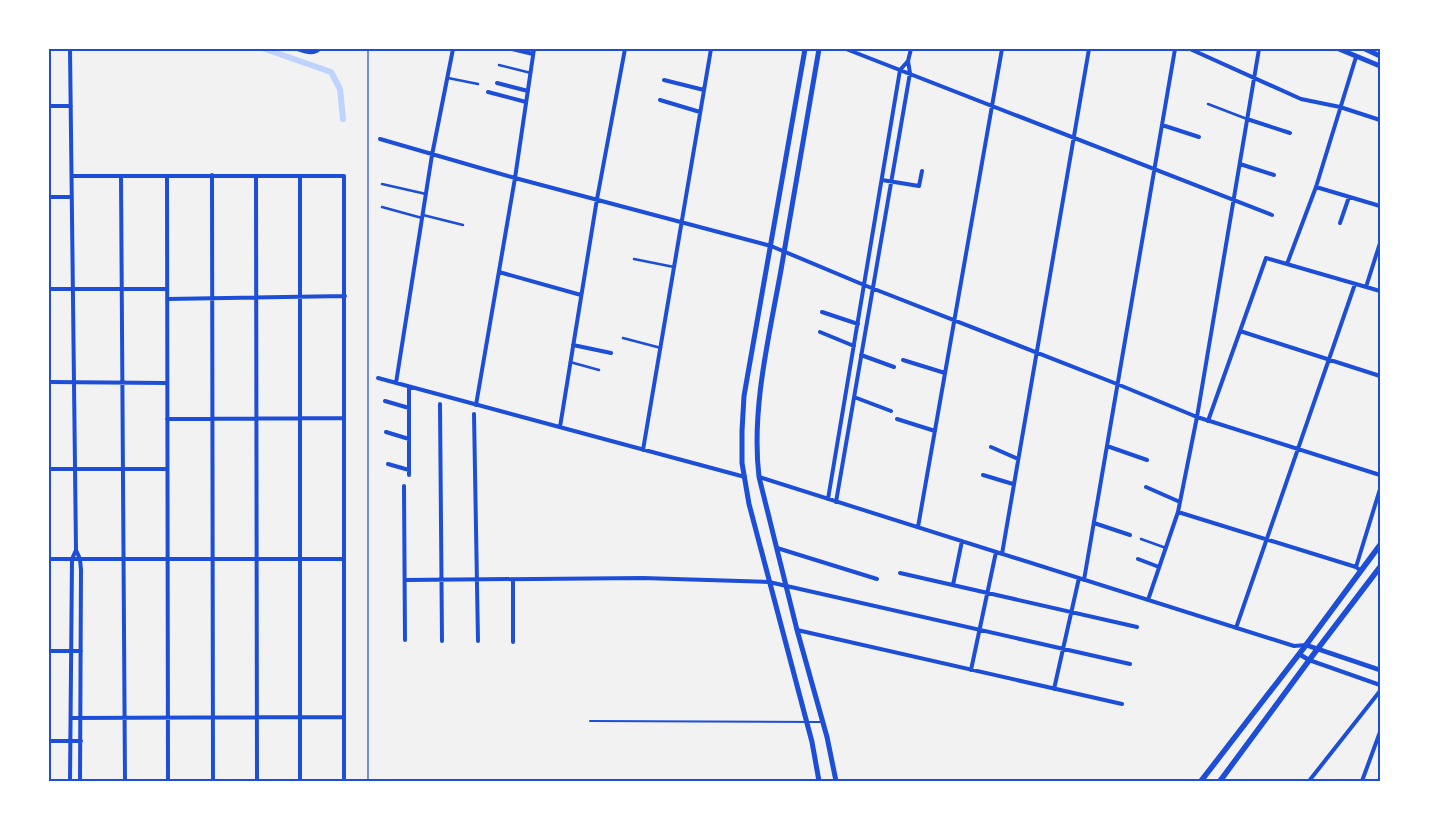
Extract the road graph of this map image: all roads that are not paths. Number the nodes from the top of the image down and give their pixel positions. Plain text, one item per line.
1 (70, 49) edge
2 (297, 49) edge
3 (453, 49) edge
4 (512, 49) edge
5 (625, 49) edge
6 (711, 49) edge
7 (805, 49) edge
8 (819, 49) edge
9 (846, 49) edge
10 (911, 49) edge
11 (1002, 49) edge
12 (1089, 49) edge
13 (1175, 49) edge
14 (1190, 49) edge
15 (1260, 49) edge
16 (1340, 49) edge
17 (1365, 49) edge
18 (318, 50) edge
19 (534, 51) edge
20 (1380, 56) edge
21 (1356, 57) junction
22 (908, 61) junction
23 (500, 65) dead end
24 (1380, 66) edge
25 (900, 70) junction
26 (530, 73) junction
27 (910, 73) junction
28 (447, 78) junction
29 (1254, 78) junction
30 (664, 80) dead end
31 (478, 84) dead end
32 (497, 84) dead end
33 (704, 90) junction
34 (528, 91) junction
35 (488, 92) dead end
36 (660, 100) dead end
37 (526, 102) junction
38 (1208, 104) dead end
39 (991, 105) junction
40 (49, 106) edge
41 (71, 106) junction
42 (1340, 108) junction
43 (700, 112) junction
44 (1247, 119) junction
45 (1380, 120) edge
46 (1162, 125) junction
47 (1290, 134) dead end
48 (1074, 137) junction
49 (1199, 137) dead end
50 (380, 139) dead end
51 (432, 154) junction
52 (1240, 164) junction
53 (1154, 169) junction
54 (922, 171) dead end
55 (1274, 174) dead end
56 (212, 175) junction
57 (72, 176) junction
58 (121, 176) junction
59 (167, 176) junction
60 (256, 176) junction
61 (300, 176) junction
62 (515, 178) junction
63 (882, 180) junction
64 (891, 182) junction
65 (382, 184) dead end
66 (1316, 187) junction
67 (426, 194) junction
68 (49, 197) edge
69 (72, 197) junction
70 (1349, 197) junction
71 (597, 199) junction
72 (1234, 200) junction
73 (1380, 206) edge
74 (382, 207) dead end
75 (1272, 215) dead end
76 (422, 216) junction
77 (682, 222) junction
78 (1340, 223) dead end
79 (463, 225) dead end
80 (1380, 244) edge
81 (771, 246) junction
82 (784, 252) junction
83 (634, 259) dead end
84 (1287, 264) junction
85 (674, 266) junction
86 (499, 272) junction
87 (1355, 284) junction
88 (864, 285) junction
89 (1366, 287) junction
90 (872, 288) junction
91 (49, 289) edge
92 (73, 289) junction
93 (122, 289) junction
94 (167, 289) junction
95 (1380, 291) edge
96 (581, 294) junction
97 (344, 296) junction
98 (256, 297) junction
99 (300, 297) junction
100 (213, 298) junction
101 (167, 299) junction
102 (822, 312) dead end
103 (954, 320) junction
104 (858, 324) junction
105 (1240, 331) junction
106 (820, 332) dead end
107 (623, 338) dead end
108 (573, 345) junction
109 (854, 346) junction
110 (661, 348) junction
111 (1037, 352) junction
112 (611, 353) dead end
113 (861, 355) junction
114 (903, 360) dead end
115 (1329, 360) junction
116 (570, 362) junction
117 (894, 367) dead end
118 (600, 370) dead end
119 (945, 373) junction
120 (1380, 376) edge
121 (378, 378) dead end
122 (49, 382) edge
123 (74, 382) junction
124 (122, 383) junction
125 (167, 383) junction
126 (396, 383) junction
127 (1118, 384) junction
128 (409, 387) junction
129 (847, 388) junction
130 (855, 390) junction
131 (854, 396) junction
132 (385, 402) dead end
133 (440, 404) dead end
134 (476, 405) junction
135 (409, 408) junction
136 (891, 411) dead end
137 (474, 414) dead end
138 (1197, 417) junction
139 (256, 418) junction
140 (300, 418) junction
141 (344, 418) junction
142 (167, 419) junction
143 (213, 419) junction
144 (897, 419) dead end
145 (1208, 421) junction
146 (841, 424) junction
147 (849, 426) junction
148 (560, 427) junction
149 (935, 431) junction
150 (386, 432) dead end
151 (409, 439) junction
152 (1107, 446) junction
153 (990, 447) dead end
154 (643, 450) junction
155 (1298, 450) junction
156 (1018, 459) junction
157 (1147, 460) dead end
158 (388, 464) dead end
159 (123, 469) junction
160 (167, 469) junction
161 (49, 470) edge
162 (75, 470) junction
163 (982, 475) dead end
164 (1380, 475) edge
165 (745, 477) junction
166 (759, 477) junction
167 (1013, 484) junction
168 (404, 486) dead end
169 (1146, 487) dead end
170 (1380, 489) edge
171 (828, 499) junction
172 (1379, 500) edge
173 (836, 502) junction
174 (1180, 502) junction
175 (1178, 512) junction
176 (1094, 523) junction
177 (918, 527) junction
178 (1130, 534) dead end
179 (1141, 539) dead end
180 (1266, 540) junction
181 (962, 541) junction
182 (1380, 545) edge
183 (777, 548) junction
184 (1166, 548) junction
185 (76, 550) junction
186 (996, 552) junction
187 (1002, 554) junction
188 (49, 559) edge
189 (72, 559) junction
190 (80, 559) junction
191 (124, 559) junction
192 (167, 559) junction
193 (213, 559) junction
194 (256, 559) junction
195 (300, 559) junction
196 (344, 559) junction
197 (1138, 559) dead end
198 (1159, 567) junction
199 (1380, 567) edge
200 (1358, 569) junction
201 (900, 573) dead end
202 (876, 579) dead end
203 (1082, 579) junction
204 (405, 580) junction
205 (442, 580) junction
206 (477, 580) junction
207 (513, 580) junction
208 (769, 582) junction
209 (786, 585) junction
210 (953, 585) junction
211 (987, 593) junction
212 (1148, 600) junction
213 (1072, 612) junction
214 (1137, 627) dead end
215 (1236, 628) junction
216 (980, 629) junction
217 (797, 630) junction
218 (405, 640) dead end
219 (478, 641) dead end
220 (442, 642) dead end
221 (513, 642) dead end
222 (1306, 645) junction
223 (1294, 646) junction
224 (1064, 649) junction
225 (72, 650) junction
226 (1317, 650) junction
227 (49, 651) edge
228 (81, 651) junction
229 (1299, 654) junction
230 (1309, 660) junction
231 (1130, 664) dead end
232 (971, 670) junction
233 (1380, 670) edge
234 (1380, 685) edge
235 (1054, 689) junction
236 (1380, 691) edge
237 (1122, 704) dead end
238 (167, 717) junction
239 (213, 717) junction
240 (257, 717) junction
241 (300, 717) junction
242 (344, 717) junction
243 (71, 718) junction
244 (81, 718) junction
245 (124, 718) junction
246 (590, 721) dead end
247 (823, 722) junction
248 (807, 723) junction
249 (1380, 732) edge
250 (49, 741) edge
251 (71, 741) junction
252 (81, 741) junction
253 (70, 781) edge
254 (80, 781) edge
255 (125, 781) edge
256 (168, 781) edge
257 (213, 781) edge
258 (257, 781) edge
259 (300, 781) edge
260 (344, 781) edge
261 (819, 781) edge
262 (836, 781) edge
263 (1201, 781) edge
264 (1220, 781) edge
265 (1311, 781) edge
266 (1362, 781) edge

1 - 41 street
2 - 18 street
3 - 28 street
4 - 19 street
5 - 71 street
6 - 33 street
7 - 81 main road
8 - 82 main road
9 - 25 street
10 - 22 street
11 - 39 street
12 - 48 street
13 - 46 street
14 - 29 street
15 - 29 street
16 - 21 main road
17 - 20 main road
19 - 26 street
21 - 24 main road
21 - 42 street
22 - 25 street
22 - 27 street
23 - 26 street
25 - 27 street
25 - 63 street
26 - 34 street
27 - 39 street
27 - 64 street
28 - 31 street
28 - 51 street
29 - 42 street
29 - 44 street
30 - 33 street
32 - 34 street
33 - 43 street
34 - 37 street
35 - 37 street
36 - 43 street
37 - 62 street
38 - 44 street
39 - 48 street
39 - 103 street
40 - 41 street
41 - 57 street
42 - 45 street
42 - 66 street
43 - 77 street
44 - 47 street
44 - 52 street
46 - 49 street
46 - 53 street
48 - 53 street
48 - 111 street
50 - 51 street
51 - 62 street
51 - 67 street
52 - 55 street
52 - 72 street
53 - 72 street
53 - 127 street
54 - 64 street
56 - 59 street
56 - 60 street
56 - 100 street
57 - 58 street
57 - 69 street
58 - 59 street
58 - 93 street
59 - 94 street
60 - 61 street
60 - 98 street
61 - 97 street
61 - 99 street
62 - 71 street
62 - 86 street
63 - 64 street
63 - 88 street
64 - 90 street
65 - 67 street
66 - 70 street
66 - 84 street
67 - 76 street
68 - 69 street
69 - 92 street
70 - 73 street
70 - 78 street
71 - 77 street
71 - 96 street
72 - 75 street
72 - 138 street
74 - 76 street
76 - 79 street
76 - 126 street
77 - 81 street
77 - 85 street
80 - 89 street
81 - 82 street
81 - 165 main road
82 - 88 street
82 - 166 main road
83 - 85 street
84 - 87 street
84 - 105 street
85 - 110 street
86 - 96 street
86 - 134 street
87 - 89 street
87 - 115 street
88 - 90 street
88 - 104 street
89 - 95 street
90 - 103 street
90 - 113 street
91 - 92 street
92 - 93 street
92 - 123 street
93 - 94 street
93 - 124 street
94 - 101 street
96 - 108 street
97 - 99 street
97 - 141 street
98 - 99 street
98 - 100 street
98 - 139 street
99 - 140 street
100 - 101 street
100 - 143 street
101 - 125 street
102 - 104 street
103 - 111 street
103 - 119 street
104 - 109 street
105 - 115 street
105 - 145 street
106 - 109 street
107 - 110 street
108 - 112 street
108 - 116 street
109 - 129 street
110 - 154 street
111 - 127 street
111 - 156 street
113 - 117 street
113 - 130 street
114 - 119 street
115 - 120 street
115 - 155 street
116 - 118 street
116 - 148 street
119 - 149 street
121 - 126 street
122 - 123 street
123 - 124 street
123 - 162 street
124 - 125 street
124 - 159 street
125 - 142 street
126 - 128 street
127 - 138 street
127 - 152 street
128 - 134 street
128 - 135 street
129 - 130 street
129 - 146 street
130 - 131 street
131 - 136 street
131 - 147 street
132 - 135 street
133 - 205 street
134 - 148 street
135 - 151 street
137 - 206 street
138 - 145 street
138 - 174 street
139 - 140 street
139 - 143 street
139 - 194 street
140 - 141 street
140 - 195 street
141 - 196 street
142 - 143 street
142 - 160 street
143 - 193 street
144 - 149 street
145 - 155 street
146 - 147 street
146 - 171 street
147 - 173 street
148 - 154 street
149 - 177 street
150 - 151 street
151 - 158 street
152 - 157 street
152 - 176 street
153 - 156 street
154 - 165 street
155 - 164 street
155 - 180 street
156 - 167 street
159 - 160 street
159 - 162 street
159 - 191 street
160 - 192 street
161 - 162 street
162 - 185 street
163 - 167 street
165 - 208 main road
166 - 171 street
166 - 183 main road
167 - 187 street
168 - 204 street
169 - 174 street
170 - 172 street
171 - 173 street
172 - 200 street
173 - 177 street
174 - 175 street
175 - 180 street
175 - 184 street
176 - 178 street
176 - 203 street
177 - 181 street
179 - 184 street
180 - 200 street
180 - 215 street
181 - 186 street
181 - 210 street
182 - 200 main road
183 - 202 street
183 - 209 main road
184 - 198 street
185 - 189 street
185 - 190 street
186 - 187 street
186 - 211 street
187 - 203 street
188 - 189 street
189 - 190 street
189 - 225 street
190 - 191 street
190 - 228 street
191 - 192 street
191 - 245 street
192 - 193 street
192 - 238 street
193 - 194 street
193 - 239 street
194 - 195 street
194 - 240 street
195 - 196 street
195 - 241 street
196 - 242 street
197 - 198 street
198 - 212 street
199 - 226 main road
200 - 222 main road
201 - 210 street
203 - 212 street
203 - 213 street
204 - 205 street
204 - 218 street
205 - 206 street
205 - 220 street
206 - 207 street
206 - 219 street
207 - 208 street
207 - 221 street
208 - 209 street
208 - 248 main road
209 - 216 street
209 - 217 main road
210 - 211 street
211 - 213 street
211 - 216 street
212 - 215 street
213 - 214 street
213 - 224 street
215 - 223 street
216 - 224 street
216 - 232 street
217 - 232 street
217 - 247 main road
222 - 223 street
222 - 226 street
222 - 229 main road
223 - 229 street
224 - 231 street
224 - 235 street
225 - 227 street
225 - 228 street
225 - 243 street
226 - 230 main road
226 - 233 street
228 - 244 street
229 - 230 street
229 - 263 main road
230 - 234 street
230 - 264 main road
232 - 235 street
235 - 237 street
236 - 265 street
238 - 239 street
238 - 245 street
238 - 256 street
239 - 240 street
239 - 257 street
240 - 241 street
240 - 258 street
241 - 242 street
241 - 259 street
242 - 260 street
243 - 244 street
243 - 251 street
244 - 245 street
244 - 252 street
245 - 255 street
246 - 248 lane
247 - 248 lane
247 - 262 main road
248 - 261 main road
249 - 266 street
250 - 251 street
251 - 252 street
251 - 253 street
252 - 254 street

